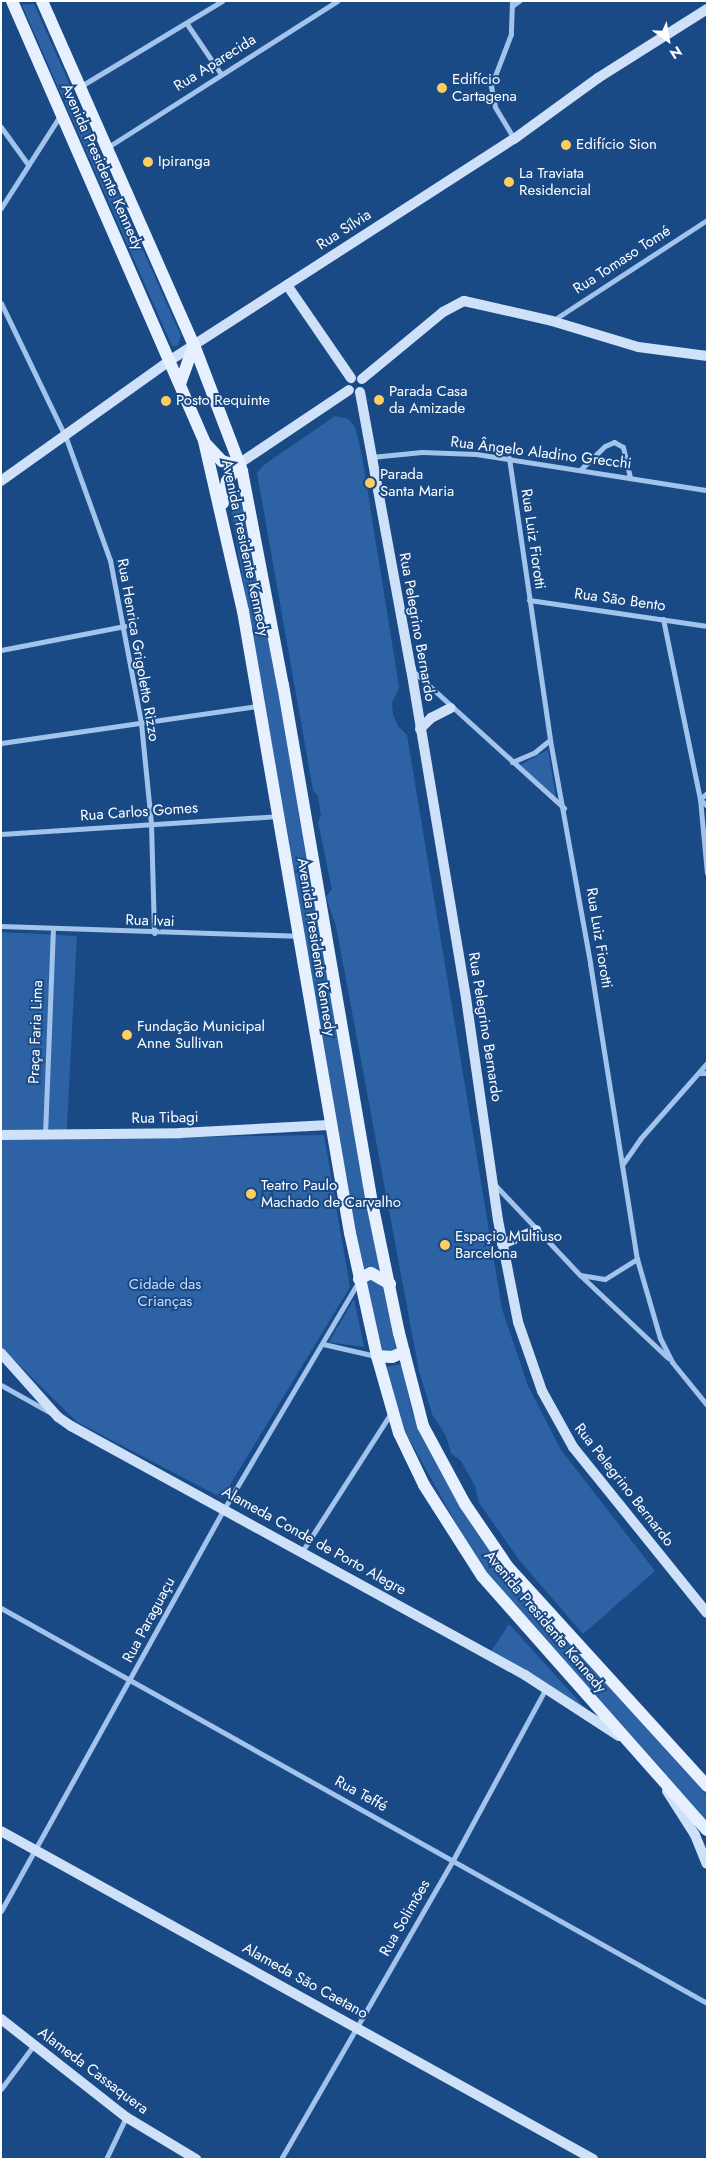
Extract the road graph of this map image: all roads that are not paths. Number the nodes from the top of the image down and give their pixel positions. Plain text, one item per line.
1 (12, 1) edge
2 (42, 1) edge
3 (222, 1) edge
4 (338, 1) edge
5 (519, 1) edge
6 (512, 3) edge
7 (707, 9) edge
8 (187, 24) junction
9 (221, 74) junction
10 (80, 87) junction
11 (61, 114) junction
12 (1, 127) edge
13 (514, 139) junction
14 (107, 148) junction
15 (27, 164) junction
16 (1, 208) edge
17 (707, 220) edge
18 (287, 284) junction
19 (1, 303) edge
20 (552, 321) junction
21 (194, 346) junction
22 (707, 356) edge
23 (169, 361) junction
24 (357, 379) junction
25 (180, 384) junction
26 (349, 390) junction
27 (360, 392) junction
28 (66, 438) junction
29 (204, 441) junction
30 (371, 457) junction
31 (509, 458) junction
32 (240, 462) junction
33 (581, 469) junction
34 (630, 477) junction
35 (1, 481) edge
36 (707, 490) edge
37 (222, 513) junction
38 (529, 600) junction
39 (663, 619) junction
40 (125, 626) junction
41 (707, 626) edge
42 (1, 650) edge
43 (411, 669) junction
44 (259, 706) junction
45 (451, 708) junction
46 (142, 723) junction
47 (420, 729) junction
48 (550, 740) junction
49 (1, 743) edge
50 (512, 762) junction
51 (707, 793) edge
52 (700, 799) junction
53 (707, 806) edge
54 (564, 808) junction
55 (278, 816) junction
56 (151, 824) junction
57 (1, 834) edge
58 (706, 856) edge
59 (707, 873) edge
60 (1, 926) edge
61 (53, 930) junction
62 (154, 934) junction
63 (297, 936) junction
64 (707, 1063) edge
65 (699, 1073) junction
66 (707, 1073) edge
67 (329, 1125) junction
68 (1, 1135) edge
69 (45, 1135) junction
70 (622, 1166) junction
71 (494, 1184) junction
72 (536, 1230) junction
73 (502, 1244) junction
74 (637, 1259) junction
75 (580, 1275) junction
76 (359, 1279) junction
77 (390, 1284) junction
78 (323, 1344) junction
79 (404, 1352) junction
80 (1, 1353) edge
81 (377, 1356) junction
82 (672, 1362) junction
83 (1, 1385) edge
84 (707, 1405) edge
85 (391, 1413) junction
86 (58, 1417) junction
87 (224, 1509) junction
88 (303, 1550) junction
89 (1, 1608) edge
90 (707, 1613) edge
91 (131, 1680) junction
92 (546, 1688) junction
93 (626, 1740) junction
94 (658, 1776) junction
95 (707, 1786) edge
96 (707, 1830) edge
97 (1, 1831) edge
98 (35, 1850) junction
99 (453, 1860) junction
100 (707, 1864) edge
101 (1, 1911) edge
102 (707, 2003) edge
103 (1, 2018) edge
104 (358, 2027) junction
105 (34, 2046) junction
106 (1, 2090) edge
107 (126, 2117) junction
108 (106, 2159) edge
109 (196, 2159) edge
110 (282, 2159) edge
111 (593, 2159) edge

1 - 11 main road, Avenida Presidente Kennedy
2 - 10 main road, Avenida Presidente Kennedy
3 - 8 street
4 - 9 street, Rua Aparecida
5 - 6 street
6 - 13 street
7 - 13 street, Rua Sílvia
8 - 9 street
8 - 10 street
9 - 14 street, Rua Aparecida
10 - 14 main road, Avenida Presidente Kennedy
11 - 15 street
11 - 23 main road, Avenida Presidente Kennedy
12 - 15 street
13 - 18 street, Rua Sílvia
14 - 21 main road, Avenida Presidente Kennedy
15 - 16 street
17 - 20 street, Rua Tomaso Tomé
18 - 21 street, Rua Sílvia
18 - 24 street
19 - 28 street, Rua Henrica Grigoletto Rizzo
20 - 22 street
20 - 24 street
21 - 23 street, Rua Sílvia
21 - 25 main road
21 - 32 main road, Avenida Presidente Kennedy
23 - 25 main road, Avenida Presidente Kennedy
23 - 28 street, Rua Sílvia
24 - 26 street
24 - 27 street, Rua Pelegrino Bernardo
25 - 29 main road, Avenida Presidente Kennedy
26 - 27 street
26 - 32 street
27 - 30 street, Rua Pelegrino Bernardo
28 - 35 street, Rua Sílvia
28 - 40 street, Rua Henrica Grigoletto Rizzo
29 - 32 main road
29 - 37 main road, Avenida Presidente Kennedy
30 - 31 street, Rua Ângelo Aladino Grecchi
30 - 43 street, Rua Pelegrino Bernardo
31 - 33 street, Rua Ângelo Aladino Grecchi
31 - 38 street, Rua Luiz Fiorotti
32 - 37 main road
32 - 77 main road, Avenida Presidente Kennedy
33 - 34 street, Rua Ângelo Aladino Grecchi
33 - 34 street
34 - 36 street, Rua Ângelo Aladino Grecchi
37 - 44 main road, Avenida Presidente Kennedy
38 - 39 street, Rua São Bento
38 - 48 street, Rua Luiz Fiorotti
39 - 41 street, Rua São Bento
39 - 52 street
40 - 42 street
40 - 46 street, Rua Henrica Grigoletto Rizzo
43 - 45 street
43 - 47 street, Rua Pelegrino Bernardo
44 - 46 street
44 - 55 main road, Avenida Presidente Kennedy
45 - 47 street
45 - 50 street
46 - 49 street
46 - 56 street, Rua Henrica Grigoletto Rizzo
47 - 71 street, Rua Pelegrino Bernardo
48 - 50 street
48 - 54 street, Rua Luiz Fiorotti
50 - 54 street
51 - 52 street
52 - 53 street
52 - 58 street
54 - 70 street, Rua Luiz Fiorotti
55 - 56 street, Rua Carlos Gomes
55 - 63 main road, Avenida Presidente Kennedy
56 - 57 street, Rua Carlos Gomes
56 - 62 street, Rua Henrica Grigoletto Rizzo
58 - 59 street
60 - 61 street, Rua Ivai
61 - 62 street, Rua Ivai
61 - 69 street, Praça Faria Lima
62 - 63 street, Rua Ivai
63 - 67 main road, Avenida Presidente Kennedy
64 - 65 street
65 - 66 street
65 - 70 street
67 - 69 street, Rua Tibagi
67 - 76 main road, Avenida Presidente Kennedy
68 - 69 street, Rua Tibagi
70 - 74 street, Rua Luiz Fiorotti
71 - 72 street
71 - 73 street, Rua Pelegrino Bernardo
72 - 73 street
72 - 75 street
73 - 90 street, Rua Pelegrino Bernardo
74 - 75 street
74 - 82 street, Rua Luiz Fiorotti
75 - 82 street
76 - 77 main road
76 - 78 street, Rua Paraguaçu
76 - 81 main road, Avenida Presidente Kennedy
77 - 79 main road, Avenida Presidente Kennedy
78 - 81 street
78 - 87 street, Rua Paraguaçu
79 - 81 main road
79 - 95 main road, Avenida Presidente Kennedy
80 - 86 street, Alameda Conde de Porto Alegre
81 - 85 main road, Avenida Presidente Kennedy
82 - 84 street, Rua Luiz Fiorotti
83 - 86 street
85 - 88 street
85 - 93 main road, Avenida Presidente Kennedy
86 - 87 street, Alameda Conde de Porto Alegre
87 - 88 street, Alameda Conde de Porto Alegre
87 - 91 street, Rua Paraguaçu
88 - 92 street, Alameda Conde de Porto Alegre
89 - 91 street, Rua Teffé
91 - 98 street, Rua Paraguaçu
91 - 99 street, Rua Teffé
92 - 93 street, Alameda Conde de Porto Alegre
92 - 99 street, Rua Solimões
93 - 94 main road, Avenida Presidente Kennedy
94 - 96 main road, Avenida Presidente Kennedy
94 - 100 street
97 - 98 street, Alameda São Caetano
98 - 101 street, Rua Paraguaçu
98 - 104 street, Alameda São Caetano
99 - 102 street, Rua Teffé
99 - 104 street, Rua Solimões
103 - 105 street, Alameda Cassaquera
104 - 110 street, Rua Solimões
104 - 111 street, Alameda São Caetano
105 - 106 street
105 - 107 street, Alameda Cassaquera
107 - 108 street
107 - 109 street, Alameda Cassaquera

